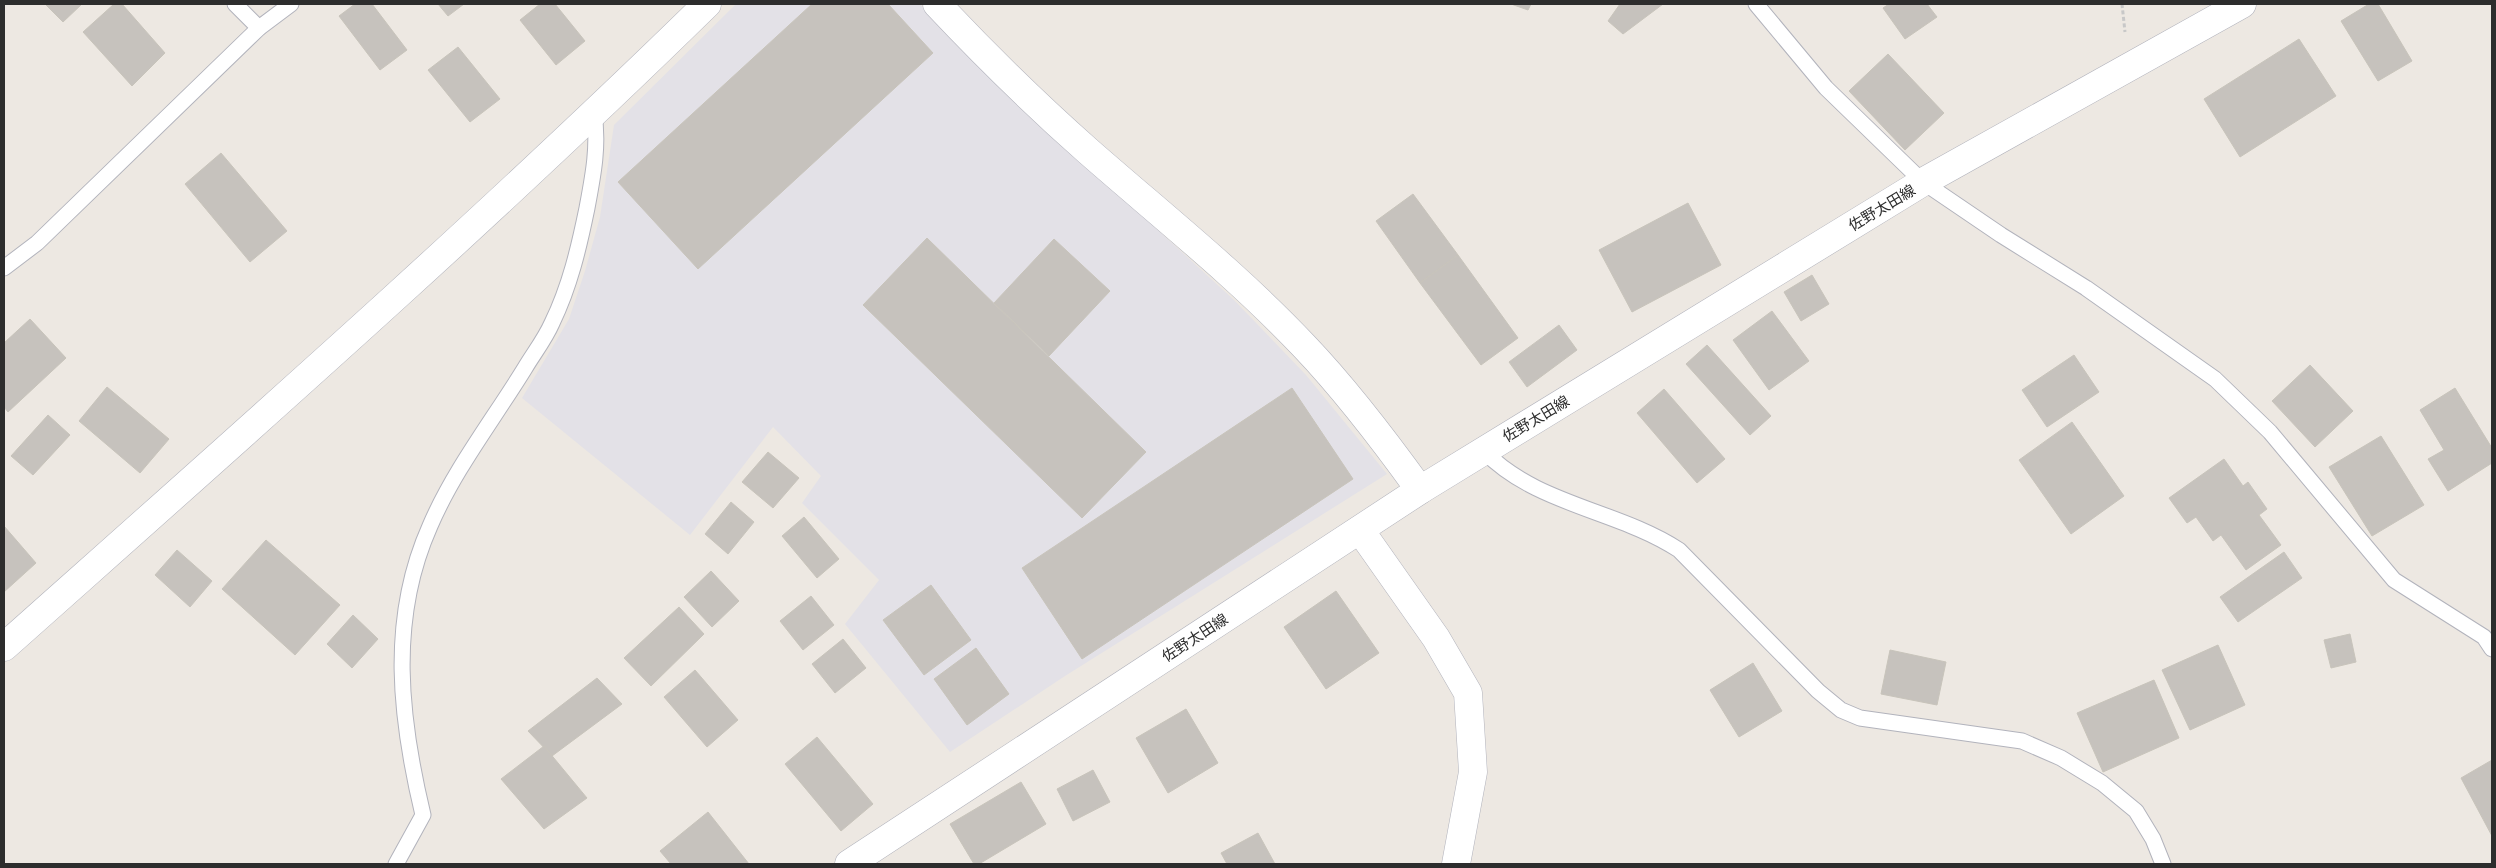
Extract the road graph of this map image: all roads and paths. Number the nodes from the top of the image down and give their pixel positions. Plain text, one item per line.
1 (235, 4) edge
2 (291, 4) edge
3 (707, 4) edge
4 (937, 4) edge
5 (1756, 4) edge
6 (2242, 4) edge
7 (259, 28) junction
8 (594, 114) junction
9 (1923, 182) junction
10 (4, 268) edge
11 (1484, 451) junction
12 (1420, 490) junction
13 (1360, 530) junction
14 (4, 647) edge
15 (2492, 649) edge
16 (396, 864) edge
17 (849, 864) edge
18 (1456, 864) edge
19 (2163, 864) edge

1 - 7 lane
2 - 7 lane
3 - 8 street
4 - 12 street
5 - 9 lane
6 - 9 street, 佐野太田線
7 - 10 lane
8 - 14 street
8 - 16 lane
9 - 11 street, 佐野太田線
9 - 15 lane
11 - 12 street, 佐野太田線
11 - 19 lane
12 - 13 street, 佐野太田線
13 - 17 street, 佐野太田線
13 - 18 street

